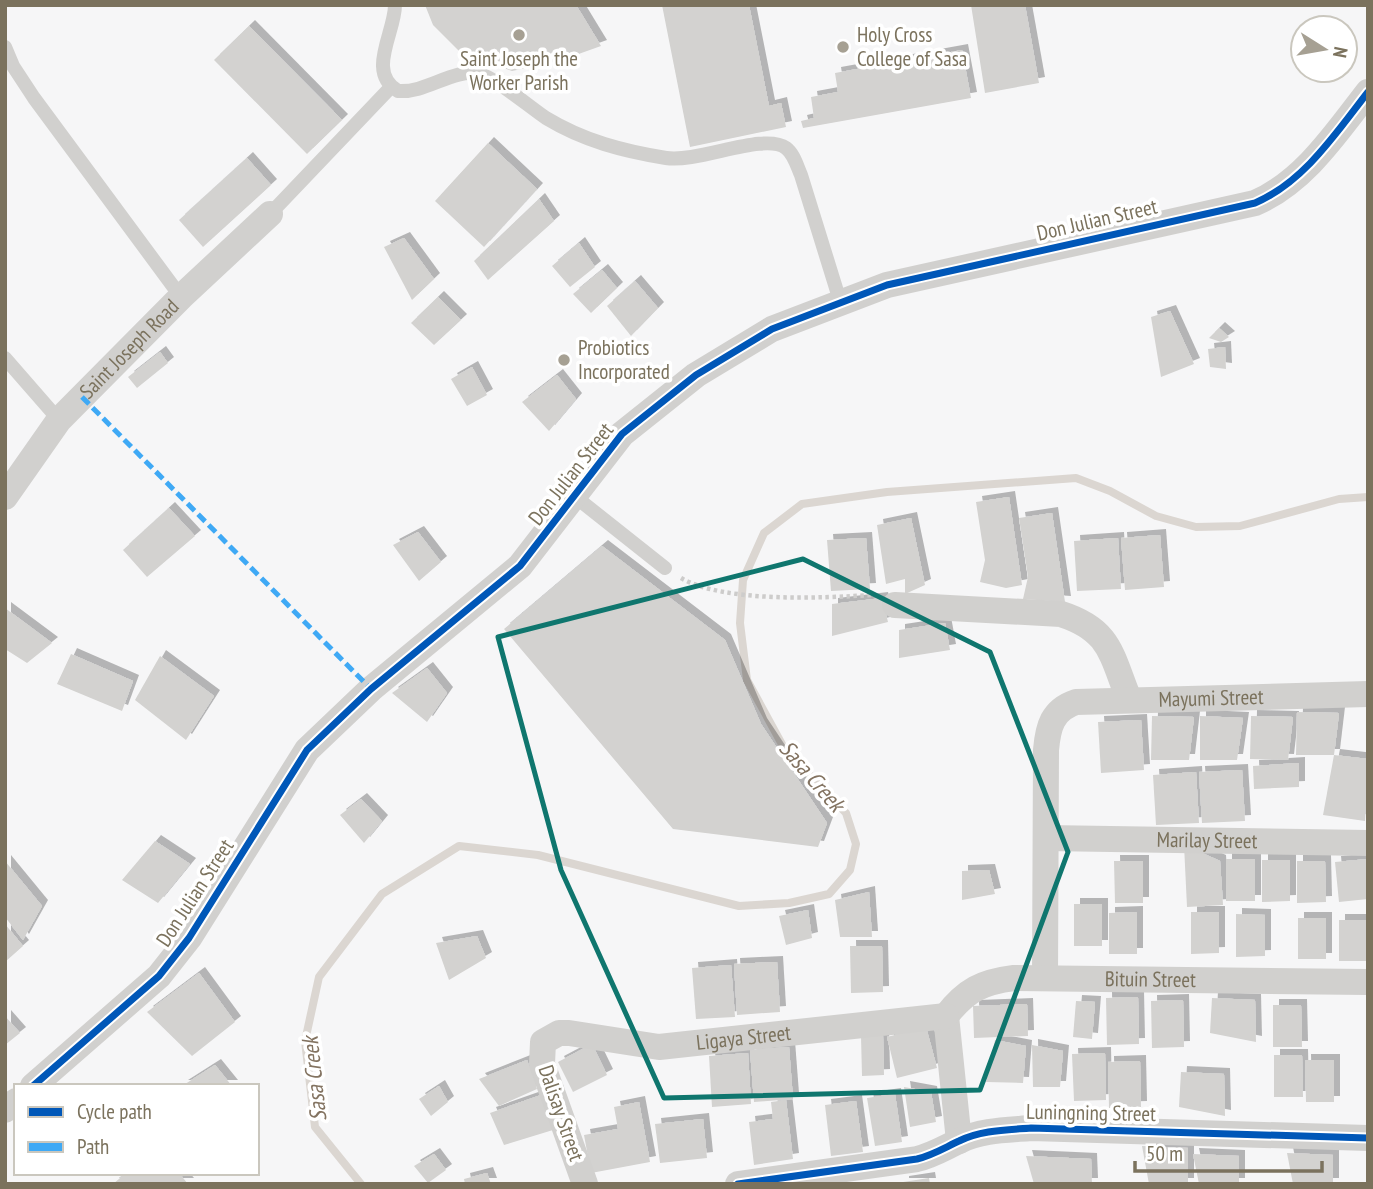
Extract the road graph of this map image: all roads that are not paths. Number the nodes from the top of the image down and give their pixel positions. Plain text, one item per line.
1 (395, 5) edge
2 (5, 47) edge
3 (391, 87) junction
4 (1368, 92) edge
5 (270, 214) joint
6 (181, 297) junction
7 (840, 301) junction
8 (5, 358) edge
9 (59, 420) junction
10 (573, 495) junction
11 (5, 497) edge
12 (665, 569) road end
13 (895, 605) road end
14 (1368, 694) edge
15 (1129, 699) junction
16 (1046, 838) junction
17 (1368, 843) edge
18 (1045, 978) junction
19 (1368, 982) edge
20 (946, 1016) junction
21 (543, 1042) joint
22 (35, 1084) edge
23 (1368, 1138) edge
24 (959, 1141) junction
25 (585, 1184) edge
26 (738, 1184) edge

1 - 3 lane
2 - 6 lane
3 - 5 lane
3 - 7 lane
4 - 7 street, Don Julian Street
5 - 6 street, Saint Joseph Road
6 - 9 street, Saint Joseph Road
7 - 10 street, Don Julian Street
8 - 9 lane
9 - 11 street, Saint Joseph Road
10 - 12 lane
10 - 22 street, Don Julian Street
13 - 15 street
14 - 15 street, Mayumi Street
15 - 16 street, Mayumi Street
16 - 17 street, Marilay Street
16 - 18 street
18 - 19 street, Bituin Street
18 - 20 street, Bituin Street
20 - 21 street, Ligaya Street
20 - 24 street
21 - 25 street, Dalisay Street
23 - 24 street, Luningning Street
24 - 26 street, Luningning Street

